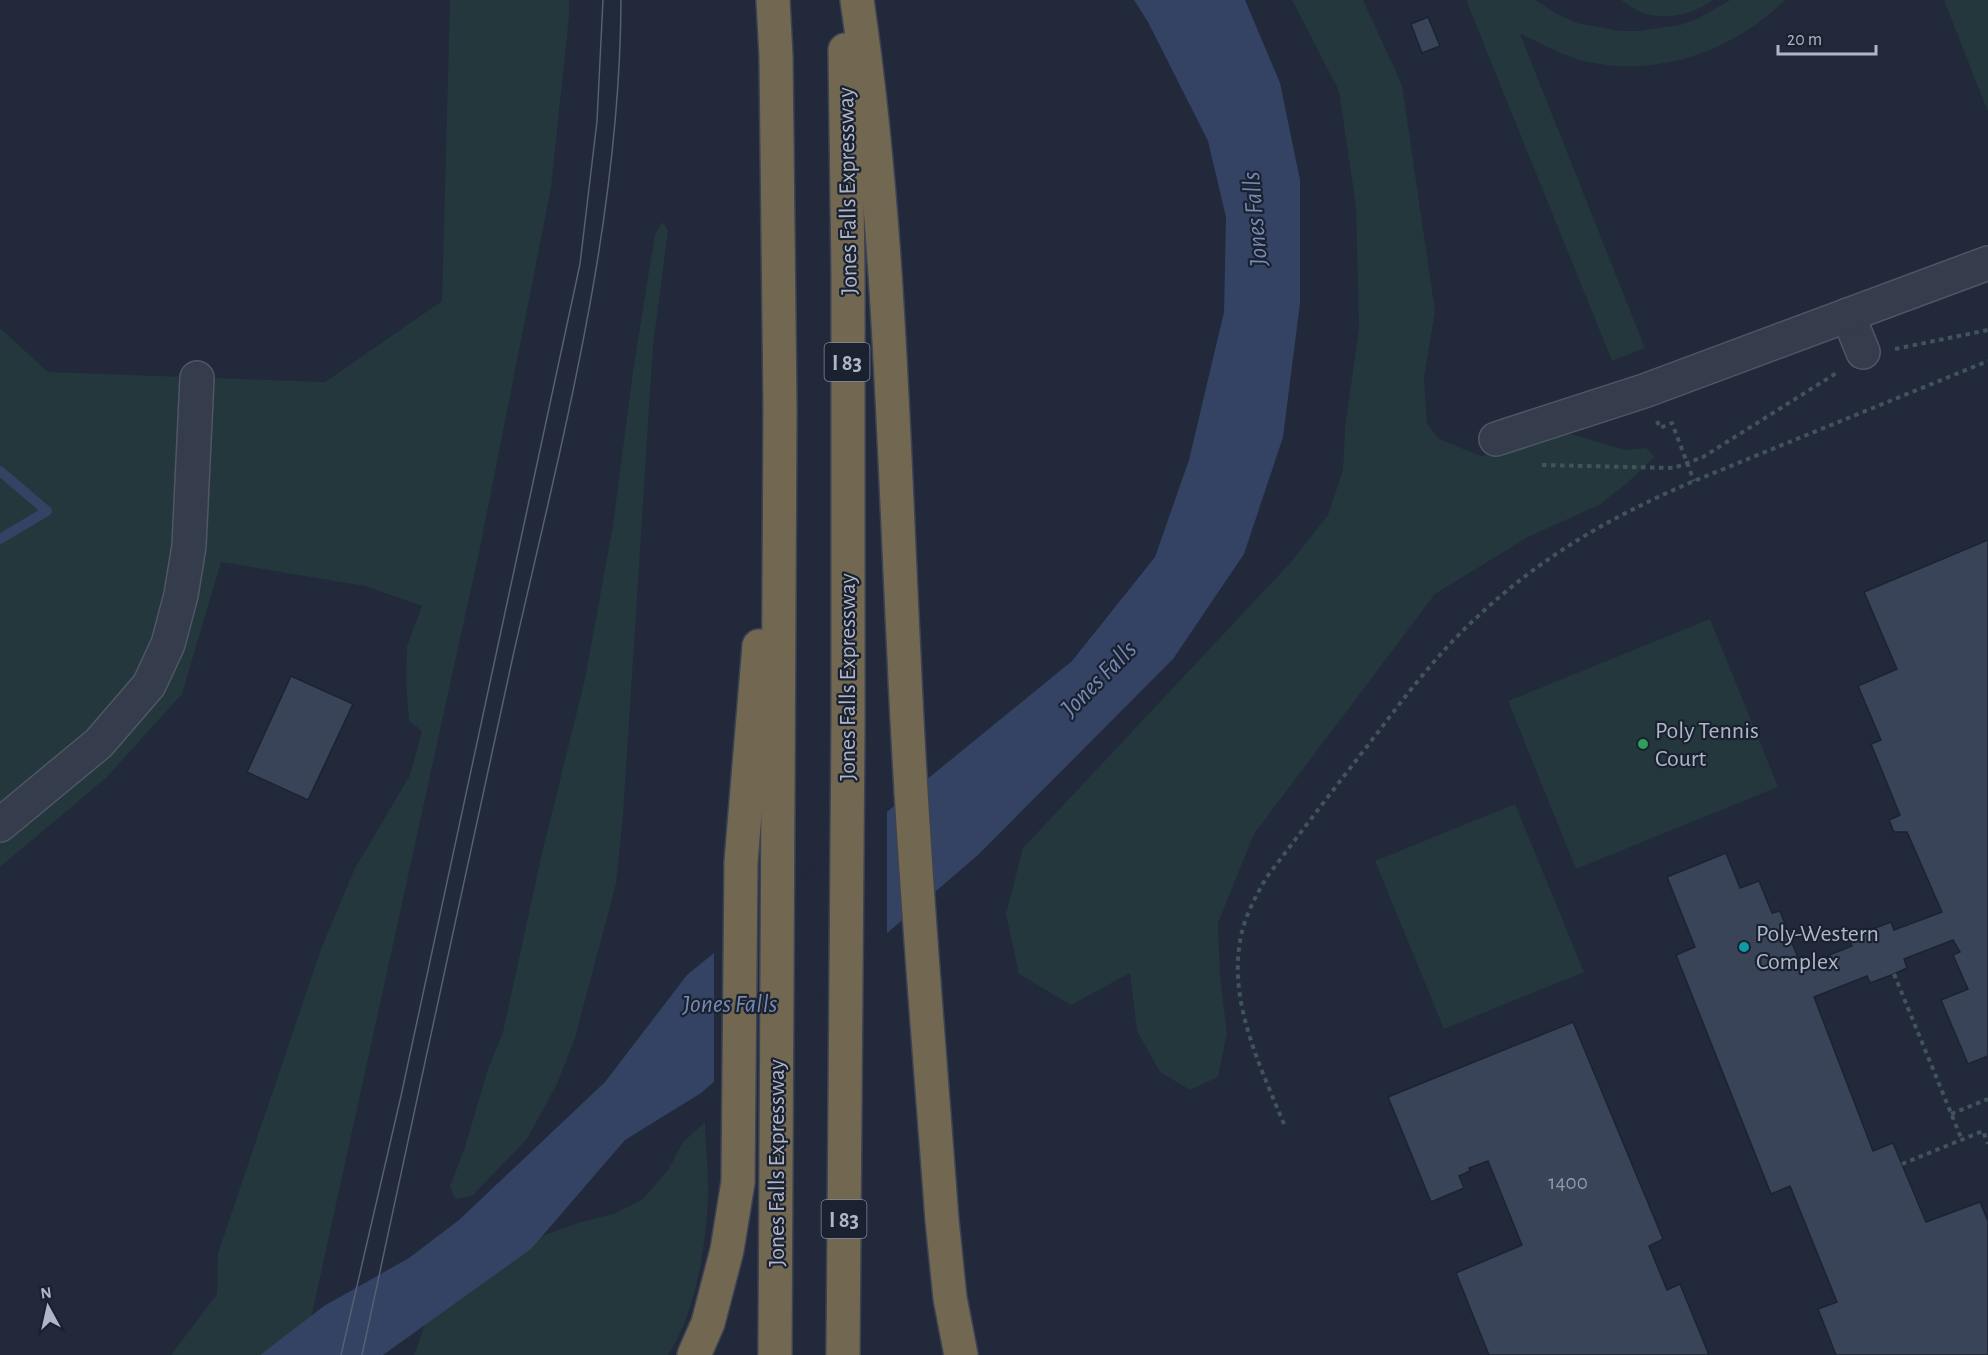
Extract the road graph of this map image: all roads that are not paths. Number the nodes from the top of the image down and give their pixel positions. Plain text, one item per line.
1 (773, 0) edge
2 (841, 0) edge
3 (857, 0) edge
4 (1988, 263) edge
5 (1848, 315) junction
6 (1865, 358) road end
7 (197, 378) dead end
8 (780, 408) junction
9 (1496, 439) dead end
10 (0, 825) edge
11 (694, 1355) edge
12 (775, 1355) edge
13 (843, 1355) edge
14 (961, 1355) edge

1 - 8 highway, Jones Falls Expressway
2 - 13 highway, Jones Falls Expressway / I 83
3 - 14 highway
4 - 5 lane
5 - 6 lane
5 - 9 lane
7 - 10 lane
8 - 11 highway
8 - 12 highway, Jones Falls Expressway

